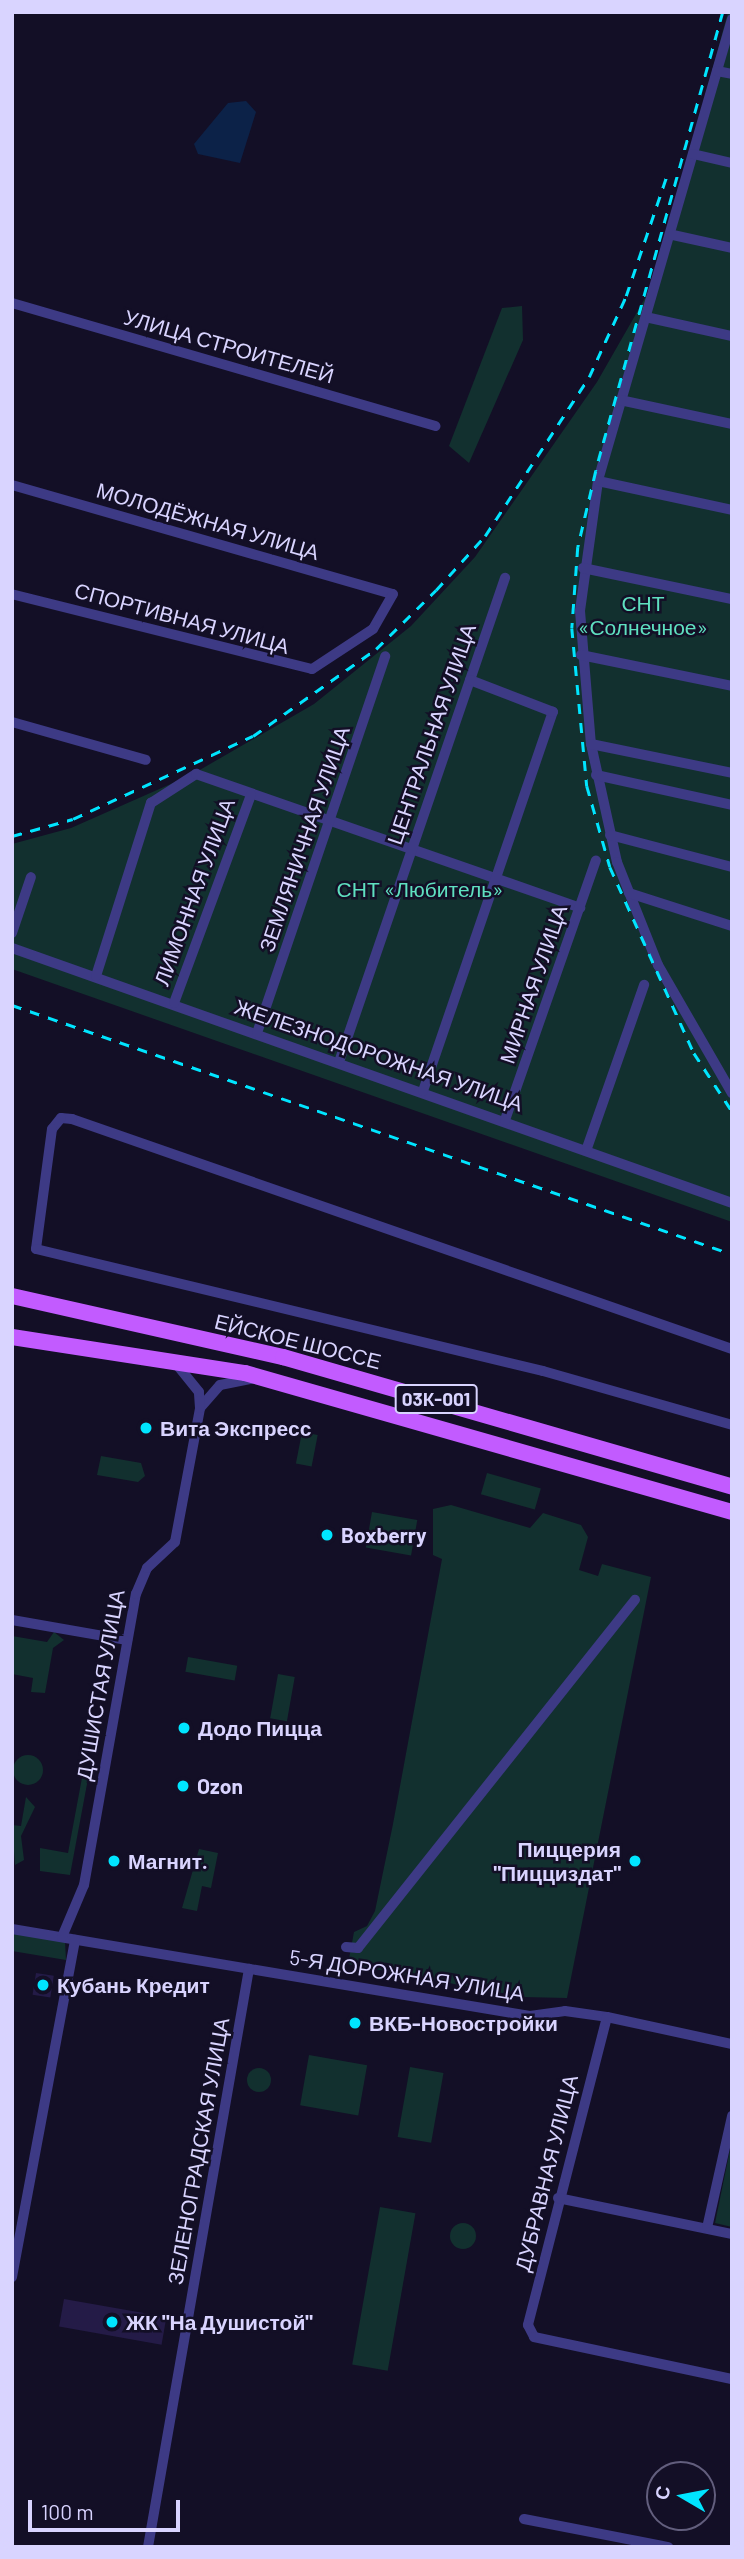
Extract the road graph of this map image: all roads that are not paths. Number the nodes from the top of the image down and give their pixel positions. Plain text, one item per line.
1 (732, 19) edge
2 (717, 71) junction
3 (732, 74) edge
4 (694, 154) junction
5 (732, 163) edge
6 (673, 235) junction
7 (732, 248) edge
8 (12, 303) edge
9 (650, 318) junction
10 (732, 335) edge
11 (620, 400) junction
12 (732, 424) edge
13 (435, 426) dead end
14 (598, 481) junction
15 (13, 488) edge
16 (732, 510) edge
17 (583, 568) junction
18 (505, 578) dead end
19 (12, 594) edge
20 (393, 594) joint
21 (732, 599) edge
22 (581, 655) junction
23 (386, 656) dead end
24 (470, 680) junction
25 (732, 686) edge
26 (12, 722) edge
27 (590, 744) junction
28 (146, 760) dead end
29 (732, 773) edge
30 (596, 775) junction
31 (251, 795) junction
32 (732, 804) edge
33 (331, 822) junction
34 (610, 835) junction
35 (412, 848) junction
36 (596, 860) dead end
37 (732, 867) edge
38 (31, 877) dead end
39 (496, 879) junction
40 (629, 893) junction
41 (580, 908) junction
42 (732, 926) edge
43 (12, 933) edge
44 (12, 947) edge
45 (96, 976) junction
46 (644, 985) dead end
47 (174, 1003) junction
48 (257, 1033) junction
49 (339, 1062) junction
50 (423, 1091) junction
51 (732, 1093) edge
52 (505, 1120) junction
53 (587, 1148) junction
54 (732, 1203) edge
55 (12, 1296) edge
56 (12, 1337) edge
57 (732, 1349) edge
58 (170, 1357) junction
59 (262, 1377) junction
60 (200, 1408) junction
61 (732, 1425) edge
62 (732, 1487) edge
63 (732, 1512) edge
64 (635, 1600) dead end
65 (12, 1619) edge
66 (127, 1640) junction
67 (12, 1929) edge
68 (62, 1937) junction
69 (75, 1940) junction
70 (346, 1947) dead end
71 (249, 1969) junction
72 (607, 2017) junction
73 (732, 2043) edge
74 (732, 2116) edge
75 (558, 2198) junction
76 (707, 2228) junction
77 (732, 2234) edge
78 (12, 2277) edge
79 (732, 2379) edge
80 (524, 2519) dead end
81 (148, 2547) edge
82 (668, 2547) edge

1 - 2 street
2 - 3 street
2 - 4 street
4 - 5 street
4 - 6 street
6 - 7 street
6 - 9 street
8 - 13 street, УЛИЦА СТРОИТЕЛЕЙ
9 - 10 street
9 - 11 street
11 - 12 street
11 - 14 street
14 - 16 street
14 - 17 street
15 - 20 street, МОЛОДЁЖНАЯ УЛИЦА
17 - 21 street
17 - 22 street
18 - 24 street, ЦЕНТРАЛЬНАЯ УЛИЦА
19 - 20 street, СПОРТИВНАЯ УЛИЦА
22 - 25 street
22 - 27 street
23 - 33 street, ЗЕМЛЯНИЧНАЯ УЛИЦА
24 - 35 street, ЦЕНТРАЛЬНАЯ УЛИЦА
24 - 39 street
26 - 28 street
27 - 29 street
27 - 30 street
30 - 32 street
30 - 34 street
31 - 33 street, ЛИМОННАЯ УЛИЦА
31 - 45 street, ЛИМОННАЯ УЛИЦА
31 - 47 street, ЛИМОННАЯ УЛИЦА
33 - 35 street, ЛИМОННАЯ УЛИЦА
33 - 48 street, ЗЕМЛЯНИЧНАЯ УЛИЦА
34 - 37 street
34 - 40 street
35 - 39 street, ЛИМОННАЯ УЛИЦА
35 - 49 street, ЦЕНТРАЛЬНАЯ УЛИЦА
36 - 41 street, МИРНАЯ УЛИЦА
38 - 43 street
39 - 41 street, ЛИМОННАЯ УЛИЦА
39 - 50 street
40 - 42 street
40 - 51 street
41 - 52 street, МИРНАЯ УЛИЦА
44 - 45 street, ЖЕЛЕЗНОДОРОЖНАЯ УЛИЦА
45 - 47 street, ЖЕЛЕЗНОДОРОЖНАЯ УЛИЦА
46 - 53 street
47 - 48 street, ЖЕЛЕЗНОДОРОЖНАЯ УЛИЦА
48 - 49 street, ЖЕЛЕЗНОДОРОЖНАЯ УЛИЦА
49 - 50 street, ЖЕЛЕЗНОДОРОЖНАЯ УЛИЦА
50 - 52 street, ЖЕЛЕЗНОДОРОЖНАЯ УЛИЦА
52 - 53 street, ЖЕЛЕЗНОДОРОЖНАЯ УЛИЦА
53 - 54 street, ЖЕЛЕЗНОДОРОЖНАЯ УЛИЦА
55 - 62 main road, ЕЙСКОЕ ШОССЕ / 03К-001
56 - 58 main road, ЕЙСКОЕ ШОССЕ / 03К-001
57 - 61 street
58 - 59 main road, ЕЙСКОЕ ШОССЕ / 03К-001
58 - 60 street
59 - 60 street
59 - 63 main road, ЕЙСКОЕ ШОССЕ / 03К-001
60 - 66 street, ДУШИСТАЯ УЛИЦА
64 - 70 street
65 - 66 street
66 - 68 street, ДУШИСТАЯ УЛИЦА
67 - 68 street, 5-Я ДОРОЖНАЯ УЛИЦА
68 - 69 street, 5-Я ДОРОЖНАЯ УЛИЦА
69 - 71 street, 5-Я ДОРОЖНАЯ УЛИЦА
69 - 78 street
71 - 72 street, 5-Я ДОРОЖНАЯ УЛИЦА
71 - 81 street, ЗЕЛЕНОГРАДСКАЯ УЛИЦА
72 - 73 street, 5-Я ДОРОЖНАЯ УЛИЦА
72 - 75 street, ДУБРАВНАЯ УЛИЦА
74 - 76 street
75 - 76 street
75 - 79 street, ДУБРАВНАЯ УЛИЦА
76 - 77 street
80 - 82 street

